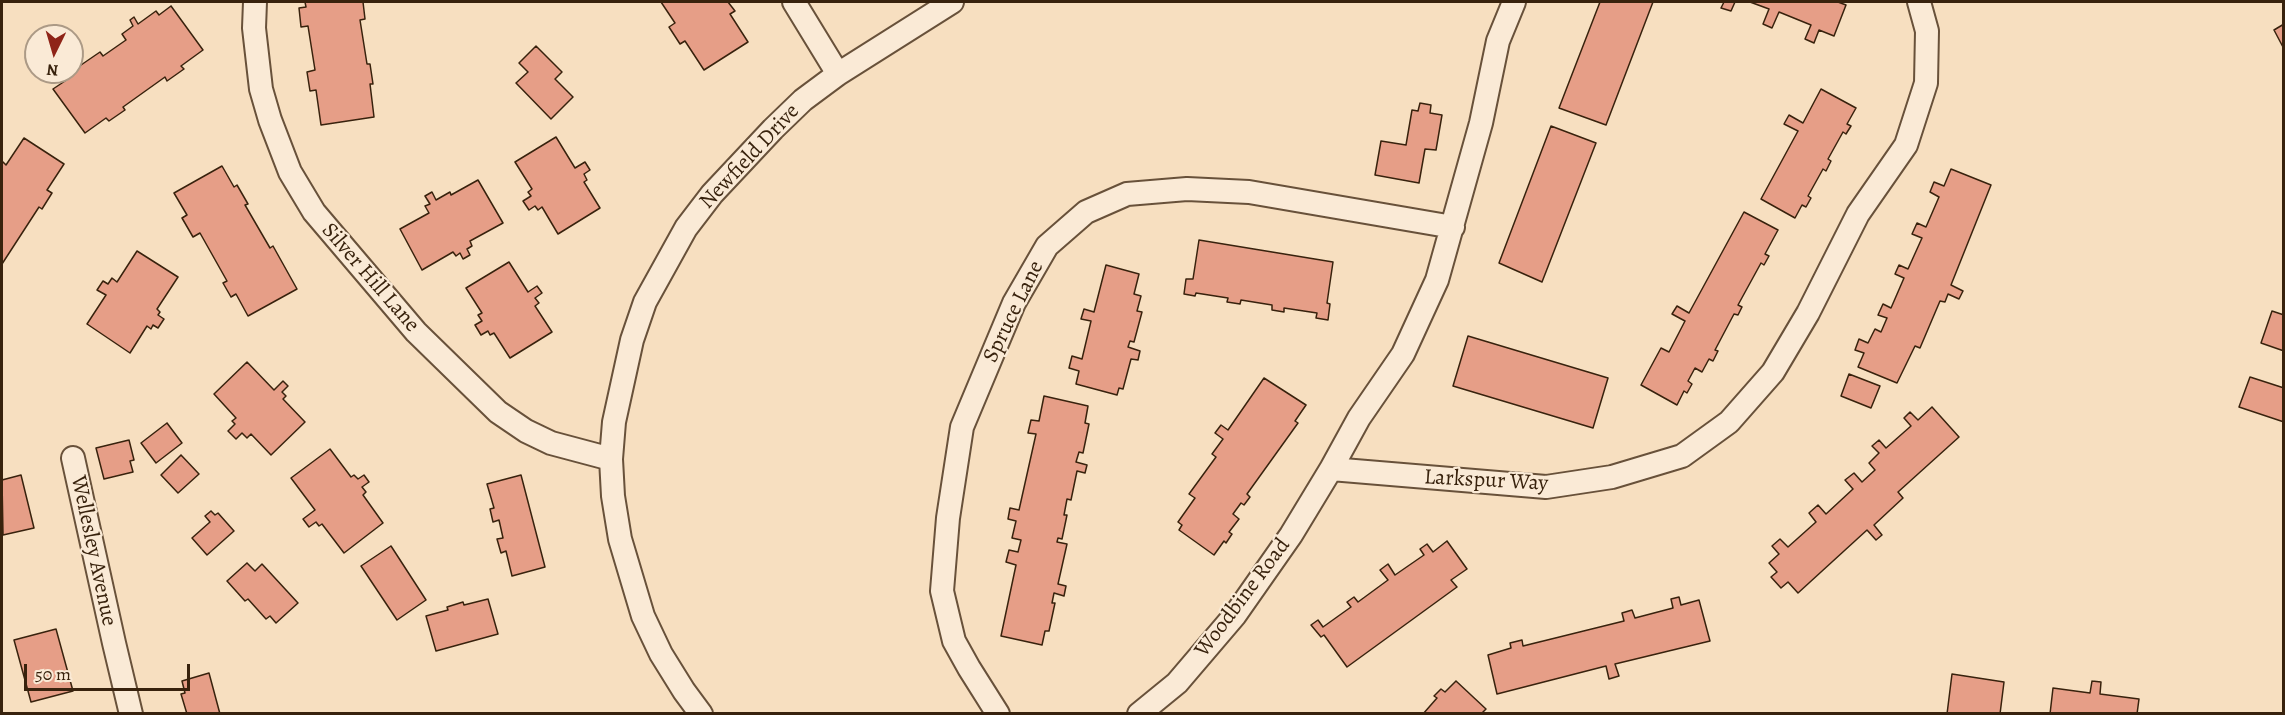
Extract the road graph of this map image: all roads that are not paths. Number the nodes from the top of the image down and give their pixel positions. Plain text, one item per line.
1 (255, 2) edge
2 (794, 2) edge
3 (952, 2) edge
4 (1514, 2) edge
5 (1919, 2) edge
6 (838, 74) junction
7 (1453, 227) junction
8 (73, 458) dead end
9 (611, 459) junction
10 (1331, 469) junction
11 (131, 714) edge
12 (701, 714) edge
13 (998, 714) edge
14 (1139, 714) edge

1 - 9 street, Silver Hill Lane
2 - 6 street
3 - 6 street, Newfield Drive
4 - 7 street
5 - 10 street, Larkspur Way
6 - 9 street, Newfield Drive
7 - 10 street
7 - 13 street, Spruce Lane
8 - 11 street, Wellesley Avenue
9 - 12 street, Newfield Drive
10 - 14 street, Woodbine Road

